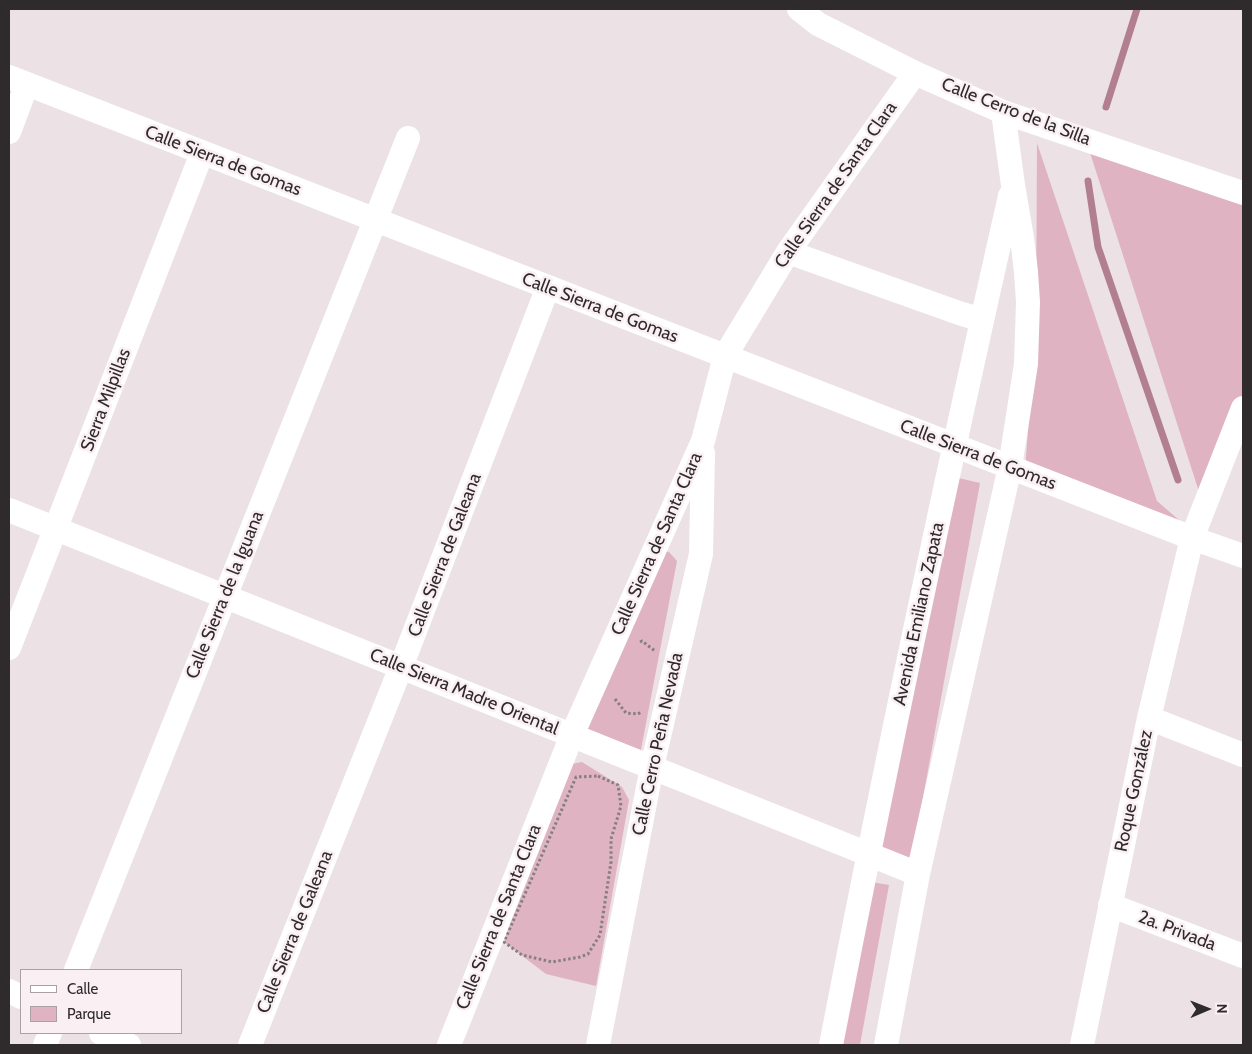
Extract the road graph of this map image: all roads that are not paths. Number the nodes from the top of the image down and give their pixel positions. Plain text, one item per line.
1 (800, 9) edge
2 (915, 73) junction
3 (18, 81) edge
4 (1003, 112) junction
5 (9, 132) edge
6 (408, 138) dead end
7 (202, 153) junction
8 (1013, 185) junction
9 (1243, 193) edge
10 (375, 220) junction
11 (788, 252) junction
12 (548, 287) junction
13 (982, 320) junction
14 (725, 356) junction
15 (1243, 408) edge
16 (704, 441) junction
17 (955, 446) junction
18 (1010, 467) junction
19 (9, 510) edge
20 (56, 529) junction
21 (1192, 538) junction
22 (1243, 556) edge
23 (224, 596) junction
24 (9, 648) edge
25 (401, 667) junction
26 (1148, 718) junction
27 (572, 735) junction
28 (1243, 755) edge
29 (652, 767) junction
30 (868, 854) junction
31 (918, 874) junction
32 (1110, 905) junction
33 (1243, 956) edge
34 (76, 969) edge
35 (103, 1034) edge
36 (129, 1045) edge
37 (250, 1045) edge
38 (449, 1045) edge
39 (598, 1045) edge
40 (831, 1045) edge
41 (886, 1045) edge
42 (1082, 1045) edge

1 - 2 street, Calle Cerro de la Silla
2 - 4 street, Calle Cerro de la Silla
2 - 11 street, Calle Sierra de Santa Clara
3 - 5 street
3 - 7 street, Calle Sierra de Gomas
4 - 8 street, Avenida Emiliano Zapata
4 - 9 street, Calle Cerro de la Silla
6 - 10 street, Calle Sierra de la Iguana
7 - 10 street, Calle Sierra de Gomas
7 - 20 street, Sierra Milpillas
8 - 13 street, Avenida Emiliano Zapata
8 - 18 street, Avenida Emiliano Zapata
10 - 12 street, Calle Sierra de Gomas
10 - 23 street, Calle Sierra de la Iguana
11 - 13 street
11 - 14 street, Calle Sierra de Santa Clara
12 - 14 street, Calle Sierra de Gomas
12 - 25 street, Calle Sierra de Galeana
13 - 17 street, Avenida Emiliano Zapata
14 - 16 street, Calle Sierra de Santa Clara
14 - 17 street, Calle Sierra de Gomas
15 - 21 street, Roque González
16 - 27 street, Calle Sierra de Santa Clara
16 - 29 street, Calle Cerro Peña Nevada
17 - 18 street, Calle Sierra de Gomas
17 - 30 street, Avenida Emiliano Zapata
18 - 21 street, Calle Sierra de Gomas
18 - 31 street, Avenida Emiliano Zapata
19 - 20 street, Calle Sierra Madre Oriental
20 - 23 street, Calle Sierra Madre Oriental
20 - 24 street, Sierra Milpillas
21 - 22 street, Calle Sierra de Gomas
21 - 26 street, Roque González
23 - 25 street, Calle Sierra Madre Oriental
23 - 34 street, Calle Sierra de la Iguana
25 - 27 street, Calle Sierra Madre Oriental
25 - 37 street, Calle Sierra de Galeana
26 - 28 street
26 - 32 street, Roque González
27 - 29 street, Calle Sierra Madre Oriental
27 - 38 street, Calle Sierra de Santa Clara
29 - 30 street, Calle Sierra Madre Oriental
29 - 39 street, Calle Cerro Peña Nevada
30 - 31 street, Calle Sierra Madre Oriental
30 - 40 street, Avenida Emiliano Zapata
31 - 41 street, Avenida Emiliano Zapata
32 - 33 street, 2a. Privada
32 - 42 street, Roque González
35 - 36 street

